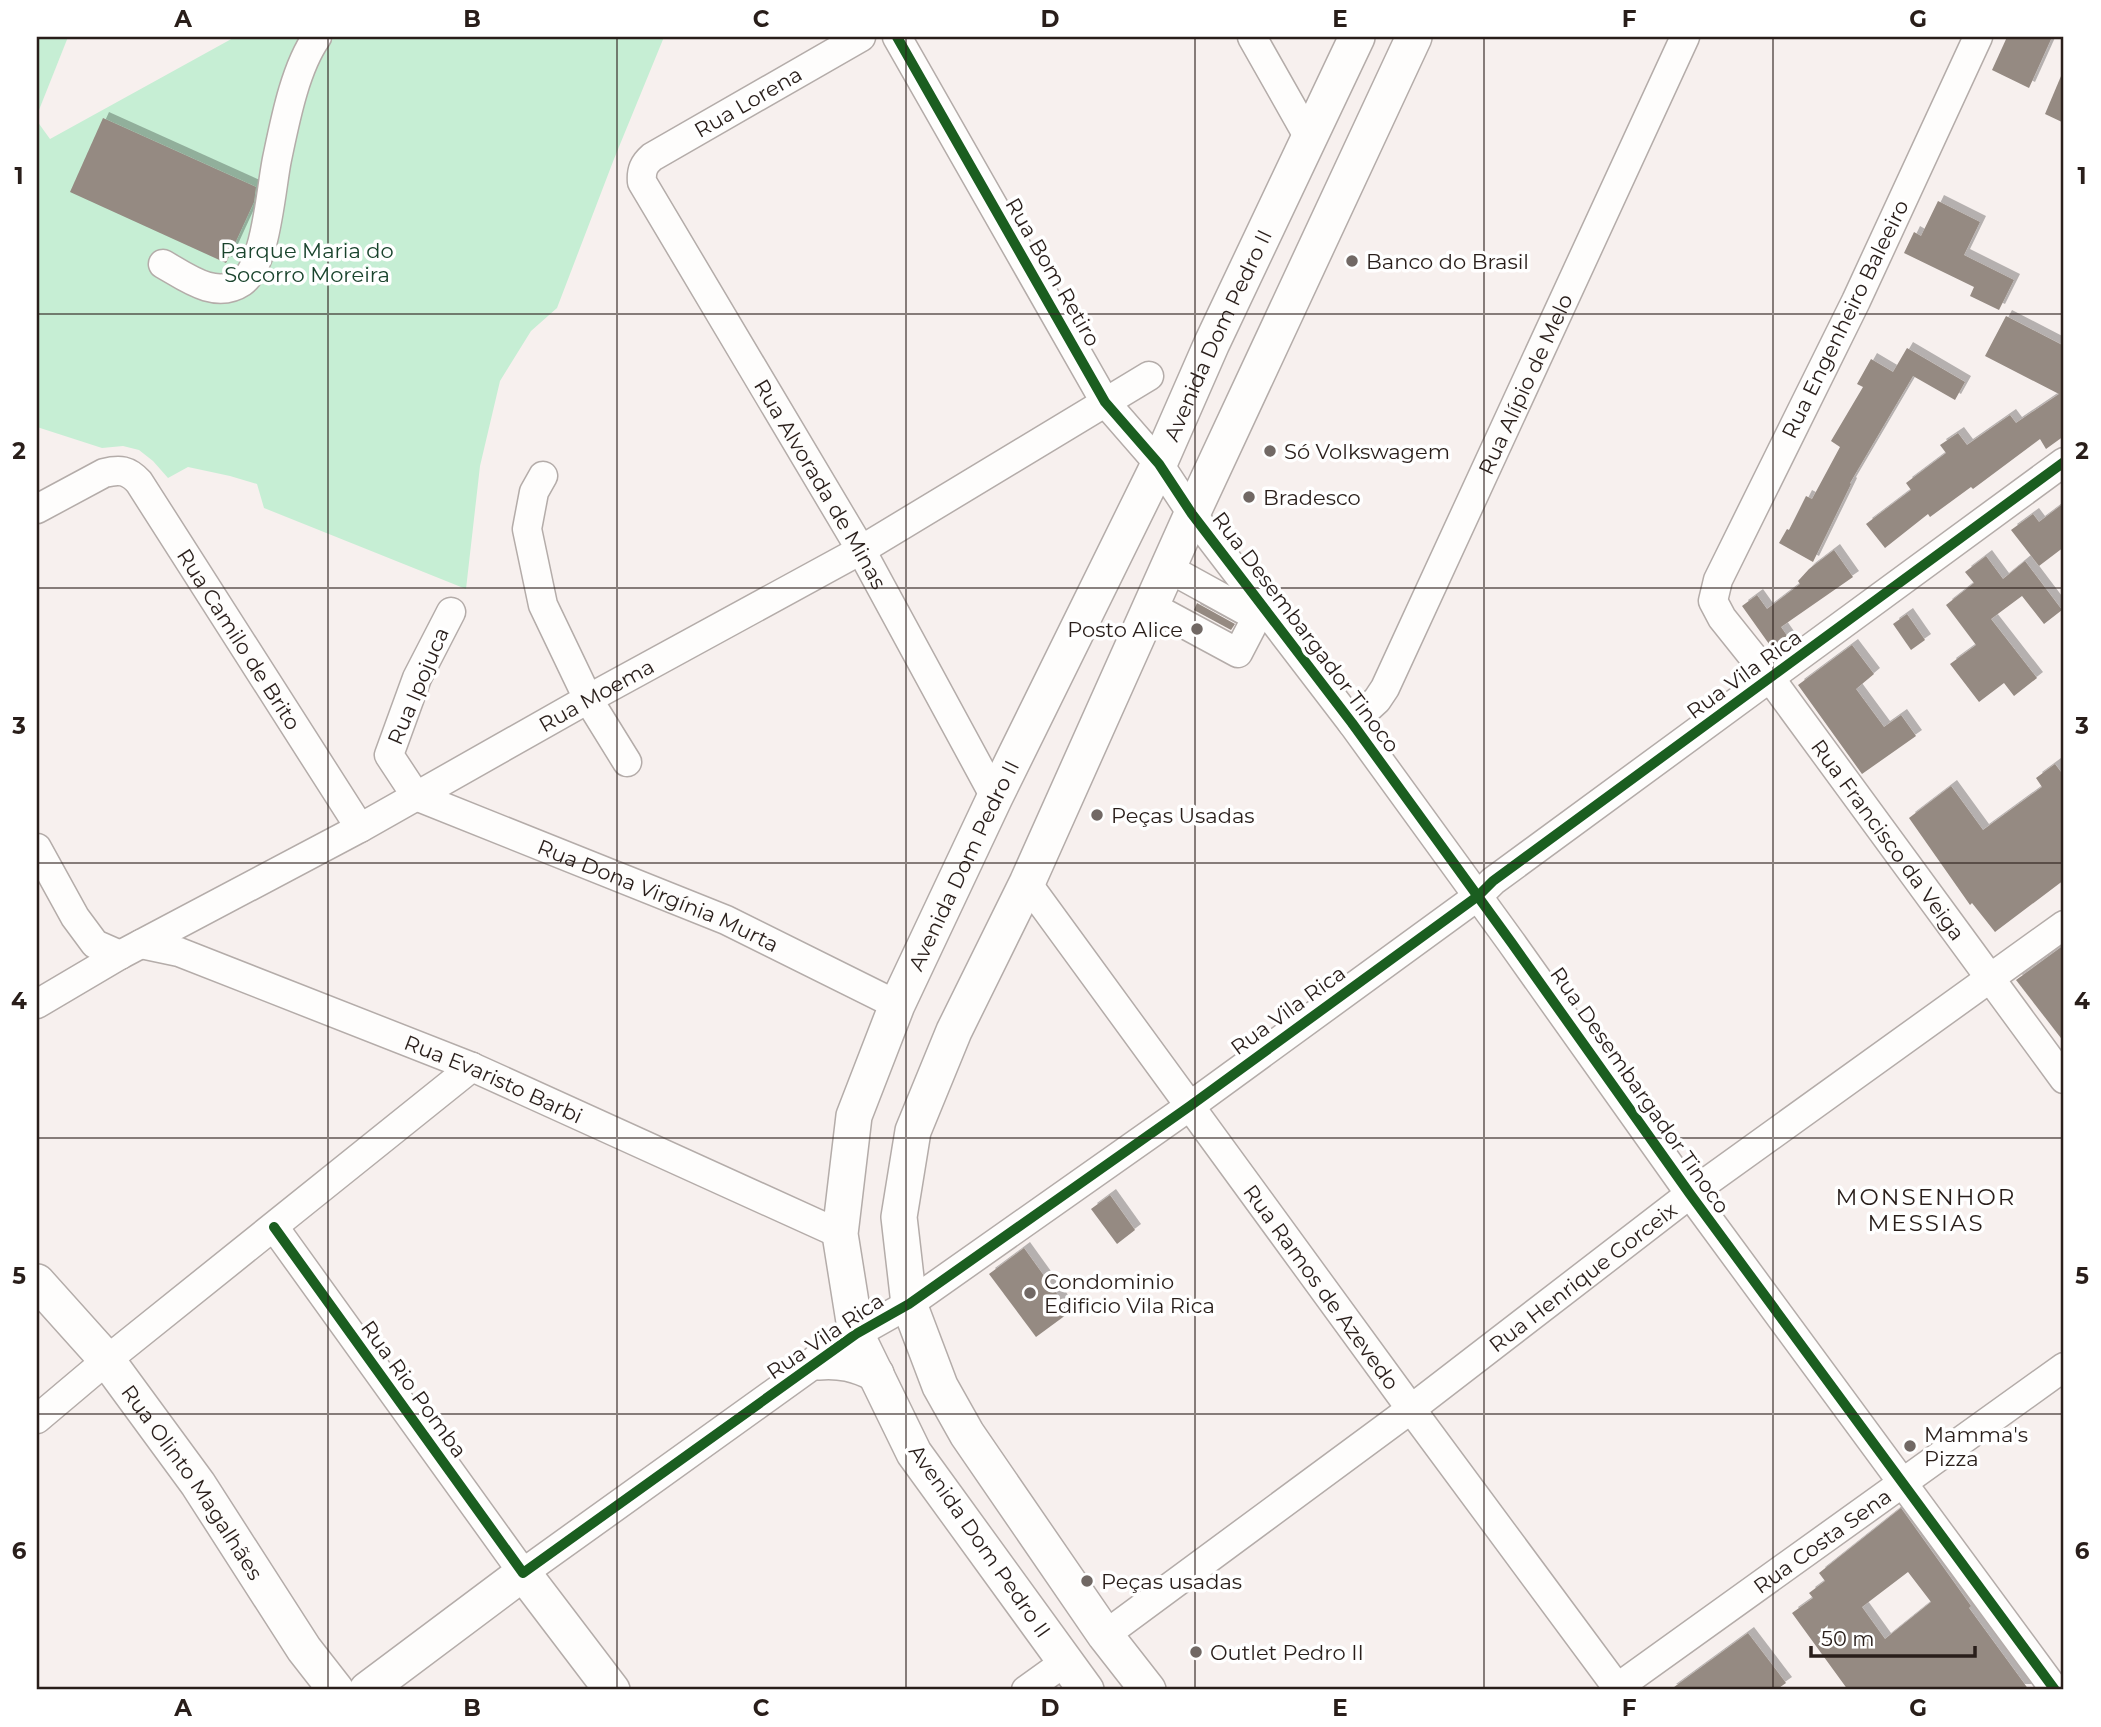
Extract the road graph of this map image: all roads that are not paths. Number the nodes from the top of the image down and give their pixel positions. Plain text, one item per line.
1 (317, 37) edge
2 (861, 37) edge
3 (897, 37) edge
4 (1252, 37) edge
5 (1357, 37) edge
6 (1415, 37) edge
7 (1685, 37) edge
8 (1978, 37) edge
9 (1308, 136) junction
10 (641, 173) joint
11 (163, 264) dead end
12 (1149, 376) dead end
13 (1105, 402) junction
14 (2064, 463) edge
15 (1159, 464) junction
16 (543, 476) dead end
17 (37, 509) edge
18 (1192, 514) junction
19 (861, 550) junction
20 (1221, 551) junction
21 (1168, 568) junction
22 (1202, 586) junction
23 (1713, 601) joint
24 (1151, 606) junction
25 (1260, 611) junction
26 (451, 612) dead end
27 (1182, 622) junction
28 (1770, 678) junction
29 (588, 699) junction
30 (1352, 723) junction
31 (627, 762) dead end
32 (416, 796) junction
33 (995, 797) junction
34 (360, 828) junction
35 (37, 848) edge
36 (1027, 883) junction
37 (1478, 896) junction
38 (2064, 925) edge
39 (130, 950) junction
40 (1990, 978) junction
41 (37, 1003) edge
42 (897, 1005) junction
43 (472, 1068) junction
44 (2064, 1079) edge
45 (1190, 1106) junction
46 (1690, 1194) junction
47 (274, 1227) junction
48 (840, 1234) junction
49 (37, 1282) edge
50 (909, 1304) junction
51 (856, 1334) junction
52 (107, 1360) junction
53 (818, 1362) junction
54 (2064, 1367) edge
55 (876, 1374) junction
56 (1411, 1409) junction
57 (37, 1419) edge
58 (1903, 1483) junction
59 (523, 1573) junction
60 (1105, 1635) junction
61 (1065, 1662) junction
62 (336, 1690) edge
63 (367, 1690) edge
64 (612, 1690) edge
65 (1026, 1690) edge
66 (1086, 1690) edge
67 (1147, 1690) edge
68 (1617, 1690) edge
69 (2055, 1690) edge

1 - 11 street
2 - 10 street, Rua Lorena
3 - 13 street, Rua Bom Retiro
4 - 9 street
5 - 9 main road, Avenida Dom Pedro II
6 - 18 main road
7 - 30 street, Rua Alípio de Melo
8 - 23 street, Rua Engenheiro Baleeiro
9 - 15 main road, Avenida Dom Pedro II
10 - 19 street, Rua Alvorada de Minas
12 - 13 street, Rua Moema
13 - 15 street, Rua Bom Retiro
13 - 19 street, Rua Moema
14 - 28 street, Rua Vila Rica
15 - 18 street, Rua Bom Retiro
15 - 33 main road, Avenida Dom Pedro II
16 - 29 street
17 - 34 street, Rua Camilo de Brito
18 - 20 street, Rua Desembargador Tinoco
18 - 21 main road
19 - 29 street, Rua Moema
19 - 33 street, Rua Alvorada de Minas
20 - 22 street
20 - 25 street, Rua Desembargador Tinoco
21 - 22 street
21 - 24 main road
22 - 25 street
22 - 27 street
23 - 28 street, Rua Francisco da Veiga
24 - 27 street
24 - 36 main road
25 - 27 street
25 - 30 street, Rua Desembargador Tinoco
26 - 32 street, Rua Ipojuca
28 - 37 street, Rua Vila Rica
28 - 40 street, Rua Francisco da Veiga
29 - 31 street
29 - 32 street, Rua Moema
30 - 37 street, Rua Desembargador Tinoco
32 - 34 street, Rua Moema
32 - 42 street, Rua Dona Virgínia Murta
33 - 42 main road, Avenida Dom Pedro II
34 - 39 street, Rua Moema
35 - 39 street, Rua Evaristo Barbi
36 - 45 street, Rua Ramos de Azevedo
36 - 50 main road
37 - 45 street, Rua Vila Rica
37 - 46 street, Rua Desembargador Tinoco
38 - 40 street, Rua Henrique Gorceix
39 - 41 street, Rua Moema
39 - 43 street, Rua Evaristo Barbi
40 - 44 street, Rua Francisco da Veiga
40 - 46 street, Rua Henrique Gorceix
42 - 48 main road, Avenida Dom Pedro II
43 - 47 street
43 - 48 street, Rua Evaristo Barbi
45 - 50 street, Rua Vila Rica
45 - 56 street, Rua Ramos de Azevedo
46 - 56 street, Rua Henrique Gorceix
46 - 58 street, Rua Desembargador Tinoco
47 - 52 street
47 - 59 street, Rua Rio Pomba
48 - 51 main road, Avenida Dom Pedro II
49 - 52 main road, Rua Olinto Magalhães
50 - 51 street, Rua Vila Rica
50 - 60 main road
51 - 53 street, Rua Vila Rica
51 - 55 main road, Avenida Dom Pedro II
52 - 57 street
52 - 62 main road, Rua Olinto Magalhães
53 - 55 main road
53 - 59 street, Rua Vila Rica
54 - 58 street, Rua Costa Sena
55 - 61 main road, Avenida Dom Pedro II
56 - 60 street, Rua Henrique Gorceix
56 - 68 street, Rua Ramos de Azevedo
58 - 68 street, Rua Costa Sena
58 - 69 street, Rua Desembargador Tinoco
59 - 63 main road, Rua Vila Rica
59 - 64 main road, Rua Rio Pomba
60 - 67 main road
61 - 65 street
61 - 66 main road, Avenida Dom Pedro II

